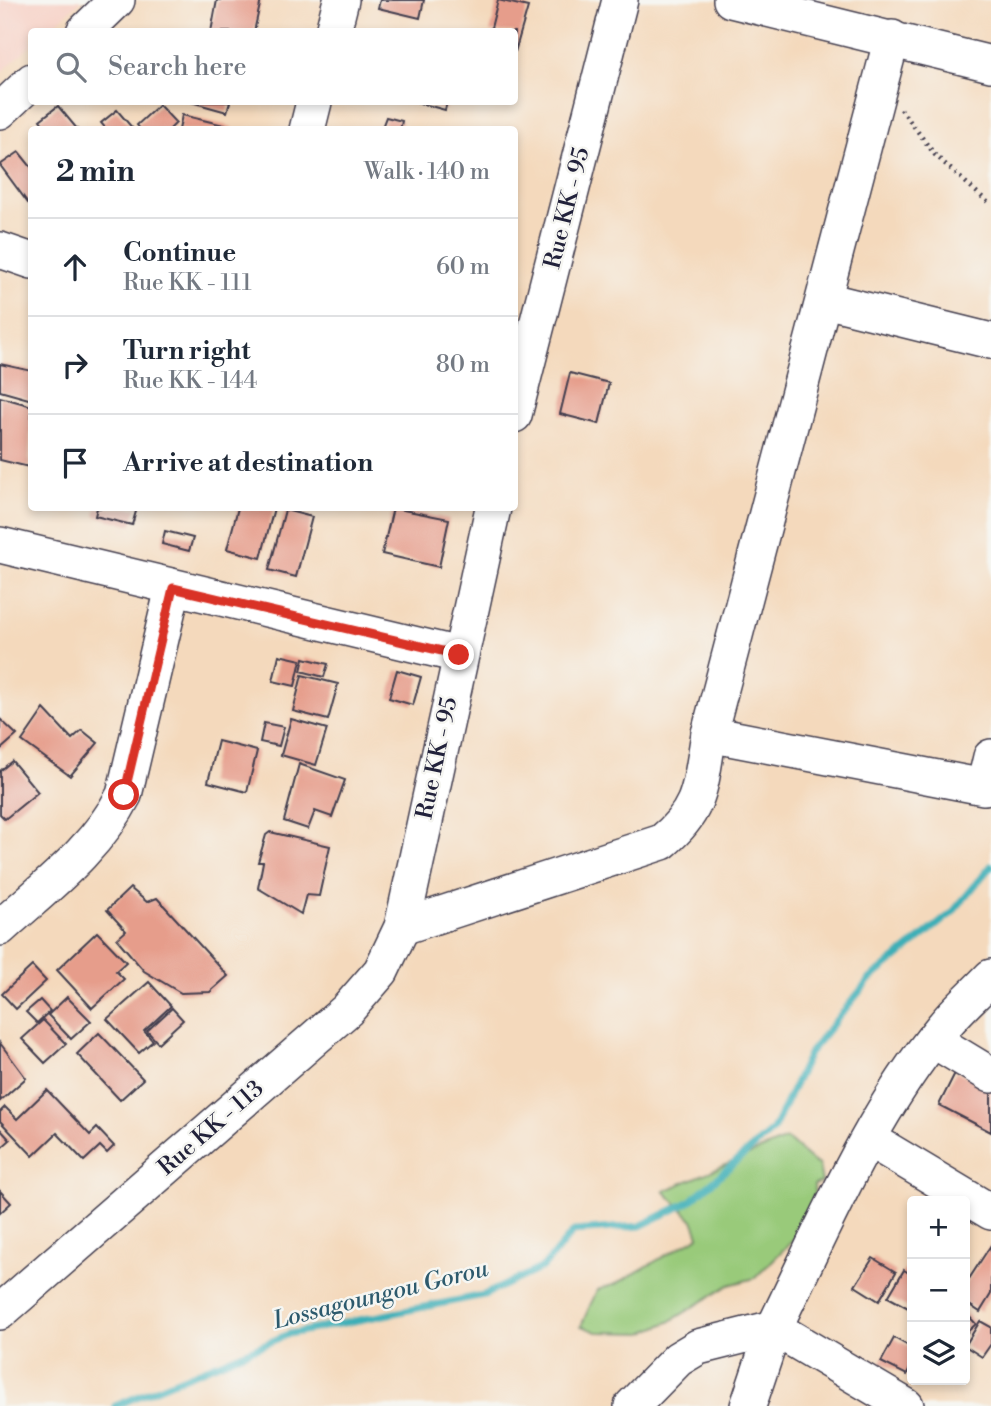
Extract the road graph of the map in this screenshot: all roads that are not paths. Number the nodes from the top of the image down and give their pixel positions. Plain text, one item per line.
1 (117, 0) edge
2 (341, 0) edge
3 (620, 0) edge
4 (731, 0) edge
5 (88, 28) edge
6 (334, 28) edge
7 (892, 38) junction
8 (991, 64) edge
9 (28, 85) edge
10 (313, 105) edge
11 (0, 111) edge
12 (308, 126) edge
13 (0, 250) edge
14 (28, 260) edge
15 (825, 300) junction
16 (991, 341) edge
17 (518, 393) edge
18 (492, 511) edge
19 (0, 545) edge
20 (173, 588) junction
21 (459, 655) junction
22 (709, 734) junction
23 (991, 757) edge
24 (402, 927) junction
25 (0, 928) edge
26 (991, 977) edge
27 (933, 1040) junction
28 (991, 1075) edge
29 (869, 1139) junction
30 (991, 1212) edge
31 (0, 1312) edge
32 (774, 1328) junction
33 (632, 1406) edge
34 (748, 1406) edge
35 (906, 1406) edge

1 - 5 street
2 - 6 street
3 - 17 street, Rue KK - 95
4 - 7 street
7 - 8 street
7 - 15 street
9 - 11 street
10 - 12 street
13 - 14 street
15 - 16 street
15 - 22 street
18 - 21 street, Rue KK - 95
19 - 20 street
20 - 21 street
20 - 25 street
21 - 24 street, Rue KK - 95
22 - 23 street
22 - 24 street
24 - 31 street, Rue KK - 113
26 - 27 street
27 - 28 street
27 - 29 street
29 - 30 street
29 - 32 street
32 - 33 street
32 - 34 street
32 - 35 street

